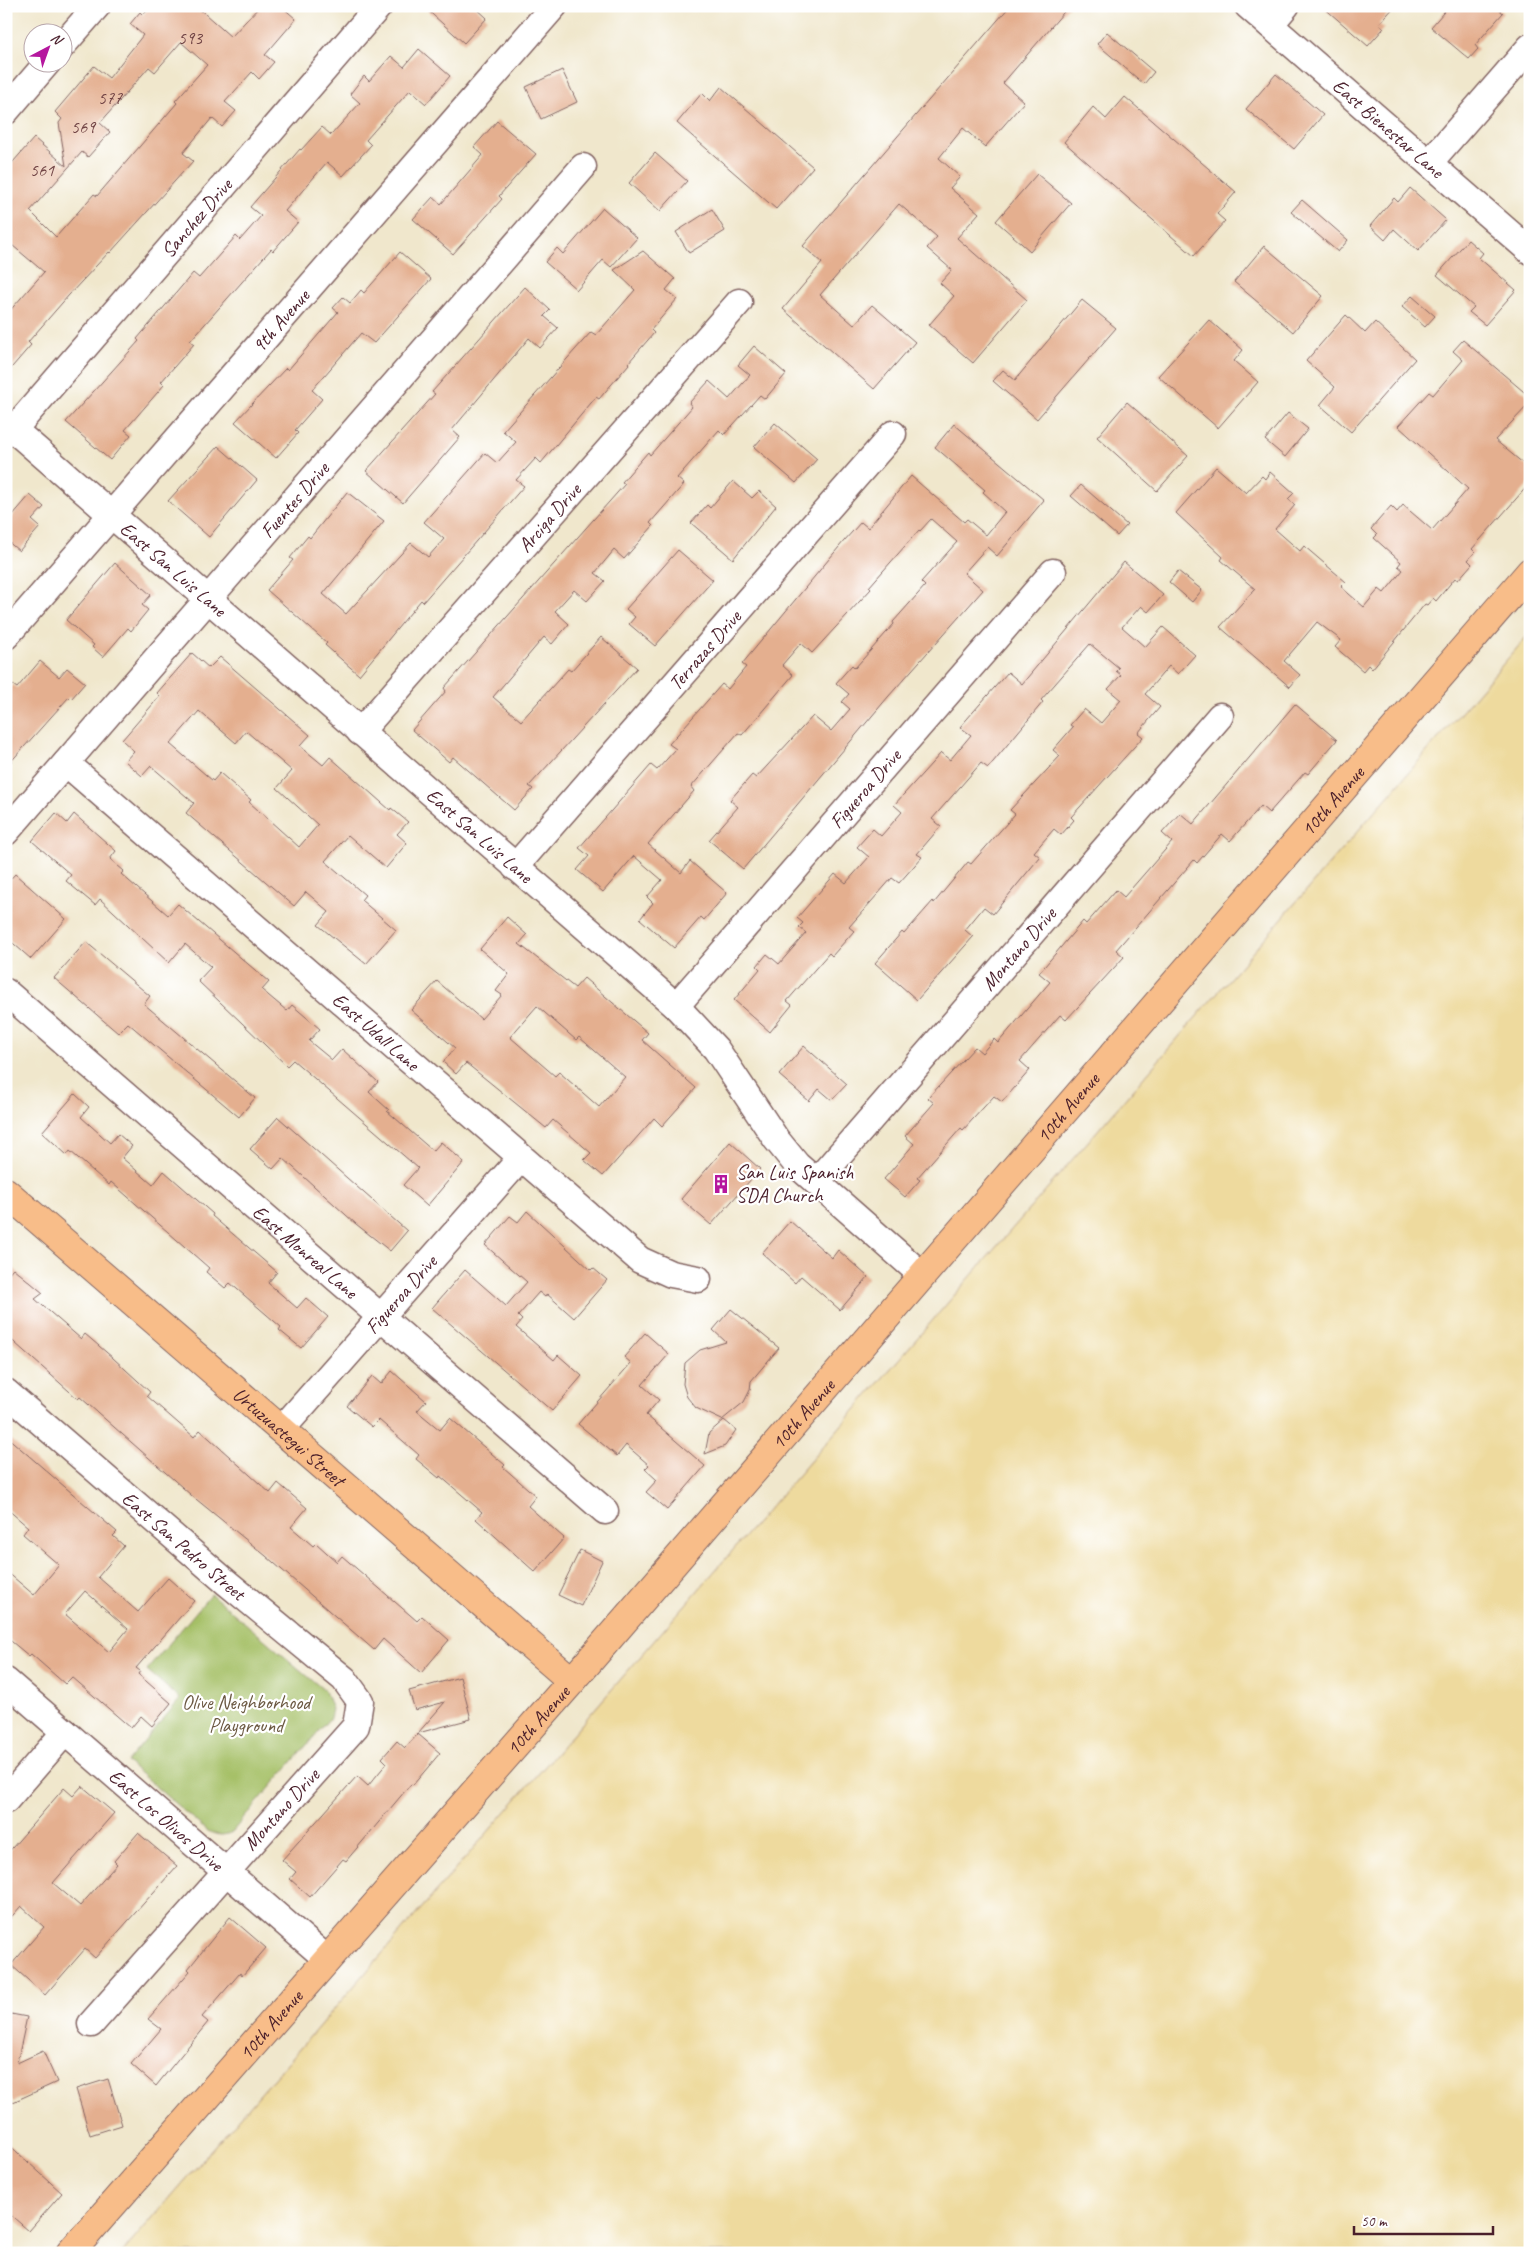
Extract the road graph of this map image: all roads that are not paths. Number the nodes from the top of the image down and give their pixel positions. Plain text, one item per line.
1 (97, 6) edge
2 (379, 6) edge
3 (554, 6) edge
4 (1248, 6) edge
5 (1278, 16) edge
6 (72, 35) edge
7 (1530, 47) edge
8 (39, 72) edge
9 (6, 111) edge
10 (1429, 162) junction
11 (583, 167) dead end
12 (1530, 251) edge
13 (739, 302) dead end
14 (10, 426) edge
15 (893, 434) dead end
16 (111, 515) junction
17 (1053, 572) dead end
18 (1530, 572) edge
19 (208, 599) junction
20 (6, 636) edge
21 (1220, 716) dead end
22 (360, 732) junction
23 (66, 764) junction
24 (6, 832) edge
25 (515, 867) junction
26 (6, 992) edge
27 (676, 1006) junction
28 (521, 1158) junction
29 (816, 1182) junction
30 (6, 1192) edge
31 (922, 1275) junction
32 (698, 1279) dead end
33 (382, 1316) junction
34 (6, 1392) edge
35 (281, 1430) junction
36 (605, 1511) dead end
37 (6, 1681) edge
38 (572, 1681) junction
39 (360, 1701) joint
40 (65, 1732) junction
41 (6, 1800) edge
42 (226, 1871) junction
43 (327, 1959) junction
44 (91, 2024) dead end
45 (70, 2253) edge

1 - 6 street
2 - 14 street, Sanchez Drive
3 - 16 street, 9th Avenue
4 - 5 street, East Bienestar Lane
5 - 10 street, East Bienestar Lane
7 - 10 street
8 - 9 street
10 - 12 street, East Bienestar Lane
11 - 19 street, Fuentes Drive
13 - 22 street, Arciga Drive
14 - 16 street, East San Luis Lane
15 - 25 street, Terrazas Drive
16 - 19 street, East San Luis Lane
16 - 20 street, 9th Avenue
17 - 27 street, Figueroa Drive
18 - 31 main road, 10th Avenue
19 - 22 street, East San Luis Lane
19 - 23 street, Fuentes Drive
21 - 29 street, Montano Drive
22 - 25 street, East San Luis Lane
23 - 24 street, Fuentes Drive
23 - 28 street, East Udall Lane
25 - 27 street, East San Luis Lane
26 - 33 street, East Monreal Lane
27 - 29 street, East San Luis Lane
28 - 32 street, East Udall Lane
28 - 33 street, Figueroa Drive
29 - 31 street, East San Luis Lane
30 - 35 main road, Urtuzuastegui Street
31 - 38 main road, 10th Avenue
33 - 35 street, Figueroa Drive
33 - 36 street, East Monreal Lane
34 - 39 street, East San Pedro Street
35 - 38 main road, Urtuzuastegui Street
37 - 40 street, East Los Olivos Drive
38 - 43 main road, 10th Avenue
39 - 42 street, Montano Drive
40 - 41 street
40 - 42 street, East Los Olivos Drive
42 - 43 street, East Los Olivos Drive
42 - 44 street, Montano Drive
43 - 45 main road, 10th Avenue

